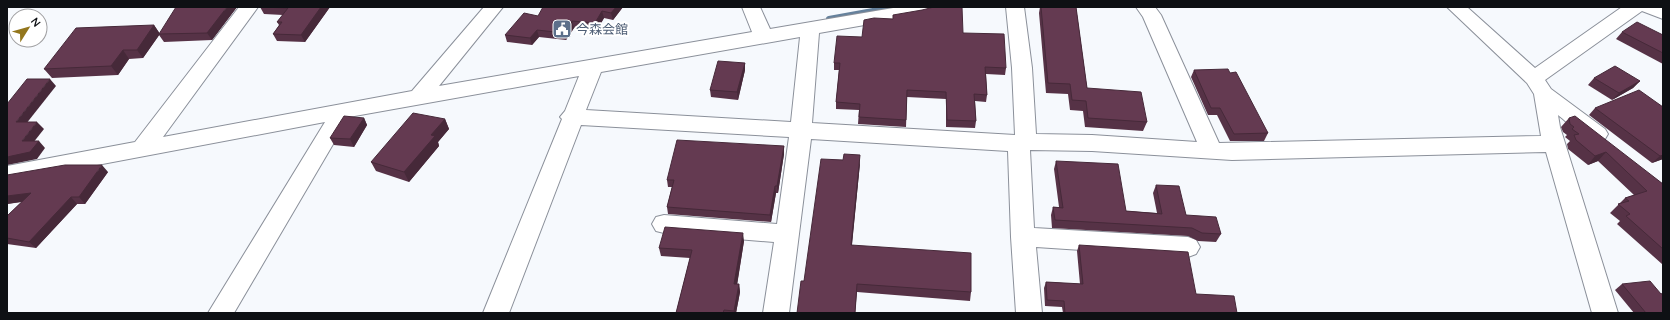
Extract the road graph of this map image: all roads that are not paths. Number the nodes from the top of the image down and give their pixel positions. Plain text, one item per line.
1 (249, 7) edge
2 (494, 7) edge
3 (751, 7) edge
4 (933, 7) edge
5 (1015, 7) edge
6 (1145, 7) edge
7 (1456, 7) edge
8 (1635, 7) edge
9 (1649, 7) edge
10 (1663, 13) edge
11 (810, 30) junction
12 (764, 38) junction
13 (592, 67) junction
14 (1539, 86) junction
15 (419, 97) junction
16 (342, 112) junction
17 (572, 117) junction
18 (801, 131) junction
19 (1023, 142) junction
20 (1553, 144) junction
21 (1615, 148) edge
22 (142, 149) junction
23 (1211, 150) junction
24 (7, 174) edge
25 (664, 224) dead end
26 (787, 234) junction
27 (1023, 237) junction
28 (1188, 247) dead end
29 (221, 313) edge
30 (496, 313) edge
31 (776, 313) edge
32 (1029, 313) edge
33 (1605, 313) edge

1 - 22 street
2 - 15 street
3 - 12 street
4 - 11 street
5 - 19 street
6 - 23 street
7 - 14 street
8 - 14 street
9 - 10 street
11 - 12 street
11 - 18 street
12 - 13 street
13 - 15 street
13 - 17 street
14 - 20 street
14 - 21 street
15 - 16 street
16 - 22 street
16 - 29 street
17 - 18 street
17 - 30 street
18 - 19 street
18 - 26 street
19 - 23 street
19 - 27 street
20 - 23 street
20 - 33 street
22 - 24 street
25 - 26 street
26 - 31 street
27 - 28 street
27 - 32 street

